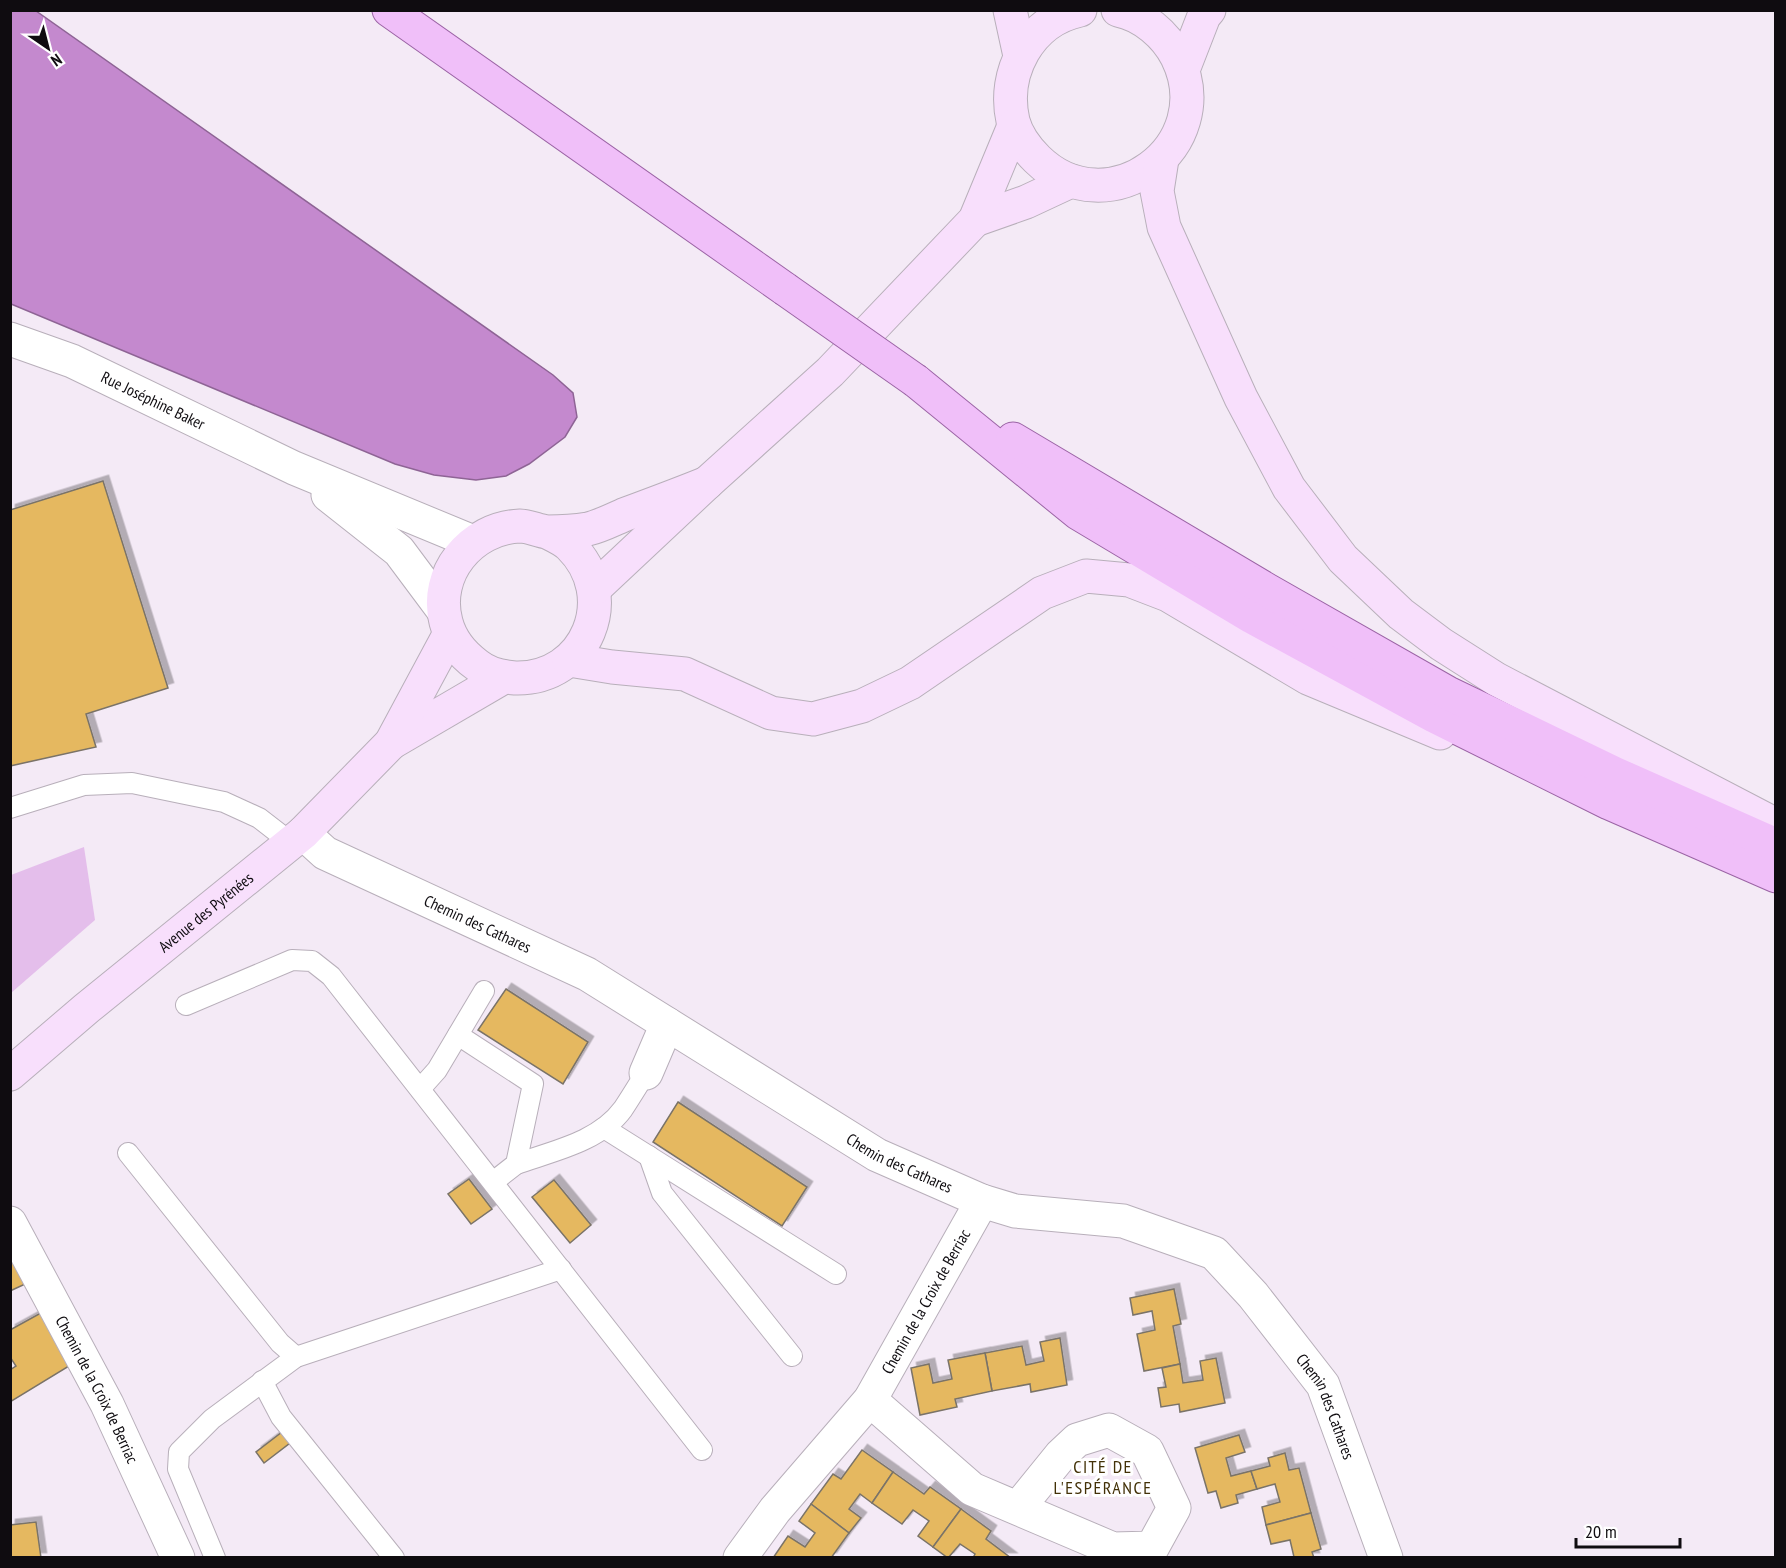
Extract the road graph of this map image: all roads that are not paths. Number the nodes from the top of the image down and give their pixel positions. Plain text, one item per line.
1 (389, 10) edge
2 (1010, 10) edge
3 (1080, 10) edge
4 (1209, 10) edge
5 (1123, 11) edge
6 (1020, 56) junction
7 (1183, 70) junction
8 (1014, 126) junction
9 (1162, 159) junction
10 (1071, 181) junction
11 (975, 220) junction
12 (10, 339) edge
13 (916, 381) junction
14 (294, 468) junction
15 (707, 483) junction
16 (547, 532) junction
17 (473, 542) junction
18 (594, 589) junction
19 (446, 622) junction
20 (569, 660) junction
21 (504, 677) junction
22 (391, 743) junction
23 (1608, 803) junction
24 (10, 808) edge
25 (1776, 825) edge
26 (297, 837) junction
27 (1776, 845) edge
28 (1776, 876) edge
29 (484, 991) dead end
30 (186, 1005) dead end
31 (667, 1024) junction
32 (458, 1035) junction
33 (646, 1073) joint
34 (10, 1074) edge
35 (420, 1089) junction
36 (604, 1128) junction
37 (129, 1153) dead end
38 (649, 1156) junction
39 (516, 1164) junction
40 (493, 1182) junction
41 (982, 1202) junction
42 (10, 1223) edge
43 (561, 1269) junction
44 (836, 1274) dead end
45 (792, 1356) dead end
46 (296, 1358) junction
47 (262, 1381) junction
48 (870, 1400) junction
49 (702, 1450) dead end
50 (1018, 1508) junction
51 (178, 1557) edge
52 (215, 1557) edge
53 (394, 1557) edge
54 (740, 1557) edge
55 (1386, 1557) edge

1 - 13 main road, bridge
2 - 6 main road
3 - 6 main road
4 - 7 main road
5 - 7 main road
6 - 8 main road
7 - 9 main road
8 - 10 main road
8 - 11 main road
9 - 10 main road
9 - 25 main road
10 - 11 main road
11 - 15 main road
12 - 14 street, Rue Joséphine Baker
13 - 23 main road
13 - 27 main road
14 - 17 street, Rue Joséphine Baker
14 - 19 street, Rue Joséphine Baker
15 - 16 main road
15 - 18 main road
16 - 17 main road
16 - 18 main road
17 - 19 main road
18 - 20 main road
19 - 21 main road
19 - 22 main road, Avenue des Pyrénées
20 - 21 main road
20 - 23 main road
21 - 22 main road, Avenue des Pyrénées
22 - 26 main road, Avenue des Pyrénées
23 - 28 main road
24 - 26 lane
26 - 31 street, Chemin des Cathares
26 - 34 main road, Avenue des Pyrénées
29 - 32 lane
30 - 35 lane
31 - 33 street
31 - 41 street, Chemin des Cathares
32 - 35 lane
32 - 39 lane
33 - 36 lane
35 - 40 lane
36 - 38 lane
36 - 39 lane
37 - 46 lane
38 - 44 lane
38 - 45 lane
39 - 40 lane
40 - 43 lane
41 - 48 street, Chemin de la Croix de Berriac
41 - 55 street, Chemin des Cathares
42 - 51 street, Chemin de la Croix de Berriac
43 - 46 lane
43 - 49 lane
46 - 47 lane
47 - 52 lane
47 - 53 lane
48 - 50 street
48 - 54 street, Chemin de la Croix de Berriac
50 - 50 street

